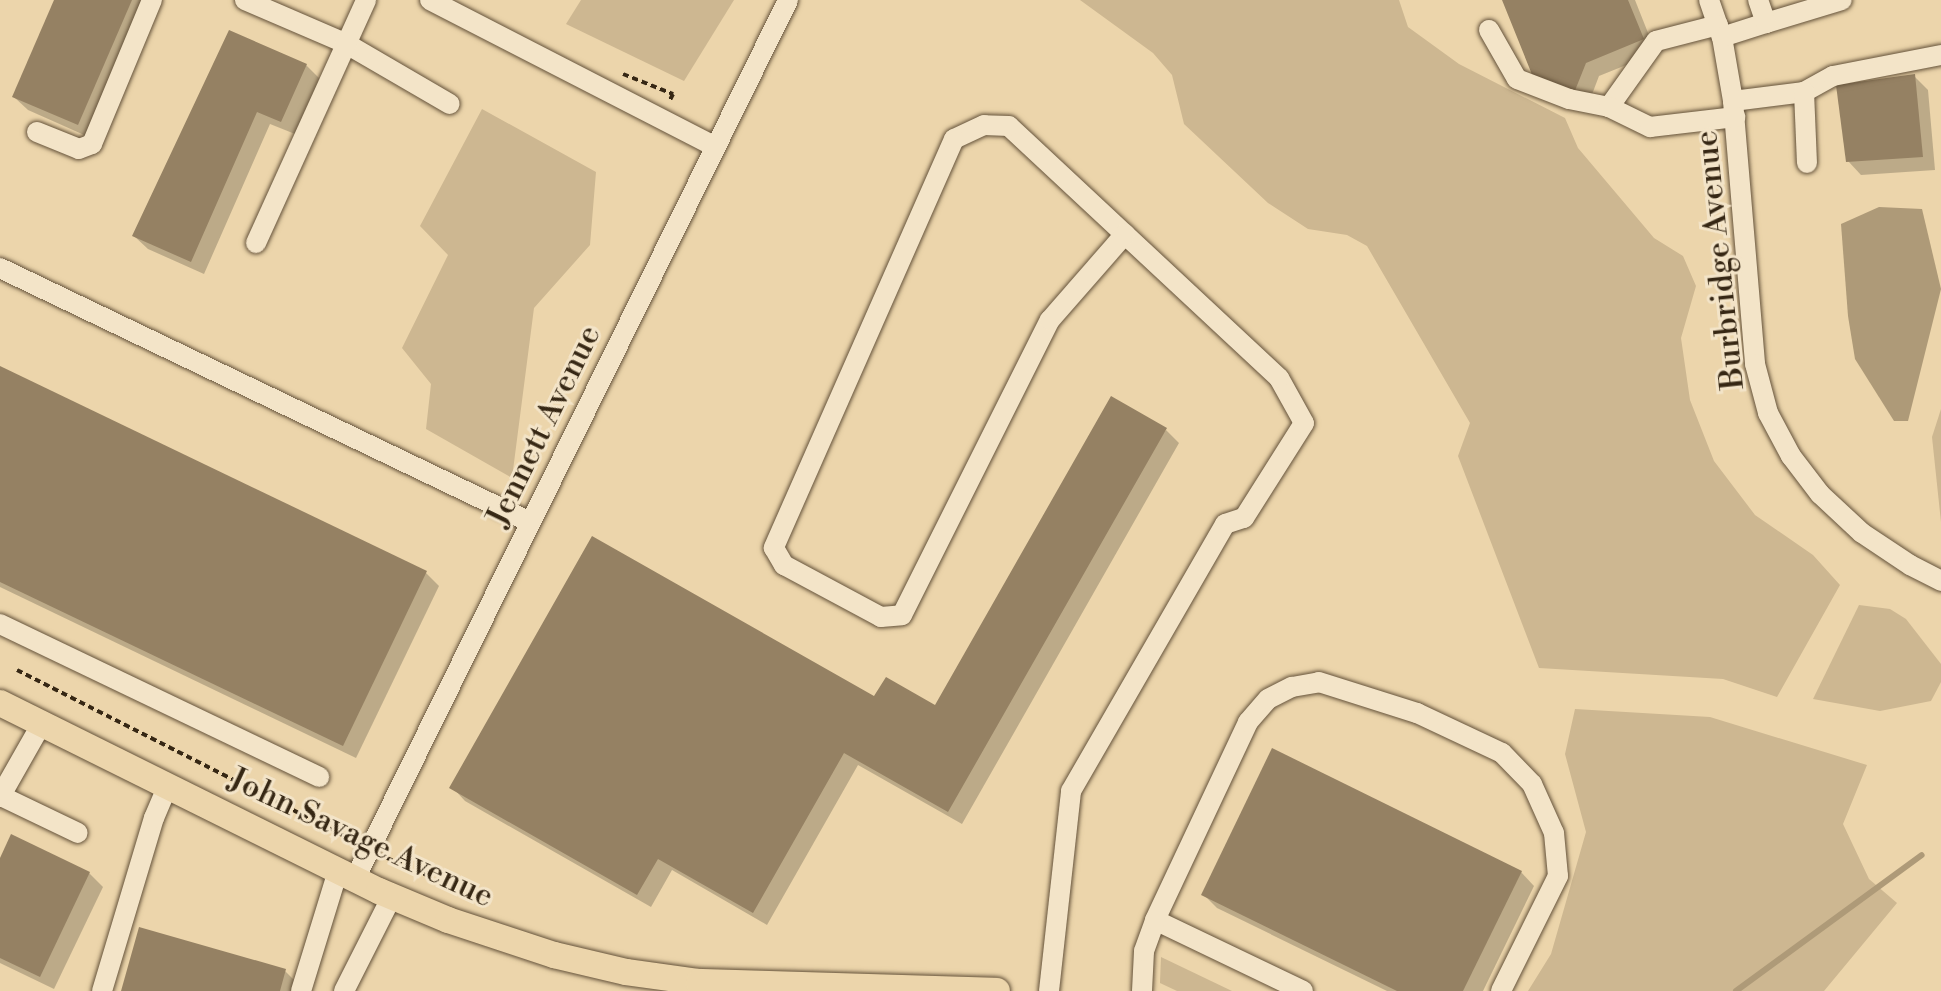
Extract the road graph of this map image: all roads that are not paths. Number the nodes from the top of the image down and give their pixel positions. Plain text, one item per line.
1 (152, 0) edge
2 (245, 0) edge
3 (366, 0) edge
4 (430, 0) edge
5 (788, 0) edge
6 (1709, 0) edge
7 (1758, 0) edge
8 (1842, 0) edge
9 (1766, 23) junction
10 (1489, 30) dead end
11 (1720, 31) junction
12 (345, 43) junction
13 (1941, 55) edge
14 (1804, 92) junction
15 (450, 104) dead end
16 (1609, 107) junction
17 (1734, 109) junction
18 (37, 132) dead end
19 (714, 146) junction
20 (1807, 163) dead end
21 (1125, 234) junction
22 (256, 243) dead end
23 (0, 268) edge
24 (530, 522) junction
25 (1941, 581) edge
26 (0, 624) edge
27 (0, 703) edge
28 (42, 723) junction
29 (319, 777) dead end
30 (168, 785) junction
31 (0, 797) edge
32 (78, 833) dead end
33 (347, 875) junction
34 (392, 896) junction
35 (1155, 920) junction
36 (920, 988) edge
37 (102, 991) edge
38 (301, 991) edge
39 (344, 991) edge
40 (997, 991) edge
41 (1049, 991) edge
42 (1142, 991) edge
43 (1303, 991) edge
44 (1501, 991) edge

1 - 18 street
2 - 12 street
3 - 12 street
4 - 19 street
5 - 19 street, Jennett Avenue
6 - 11 street, Burbridge Avenue
7 - 9 street
8 - 9 street
9 - 11 street
10 - 16 street
11 - 16 street
11 - 17 street, Burbridge Avenue
12 - 15 street
12 - 22 street
13 - 14 street
14 - 17 street
14 - 20 street
16 - 17 street
17 - 25 street, Burbridge Avenue
19 - 24 street, Jennett Avenue
21 - 21 street
21 - 41 street
23 - 24 street
24 - 33 street, Jennett Avenue
26 - 29 street
27 - 28 main road, John Savage Avenue
28 - 30 main road, John Savage Avenue
28 - 31 street
30 - 33 main road, John Savage Avenue
30 - 37 street
31 - 32 street
33 - 34 main road, John Savage Avenue
33 - 38 street, Jennett Avenue
34 - 36 main road, John Savage Avenue
34 - 39 street
35 - 42 street
35 - 43 street
35 - 44 street
36 - 40 main road, John Savage Avenue

